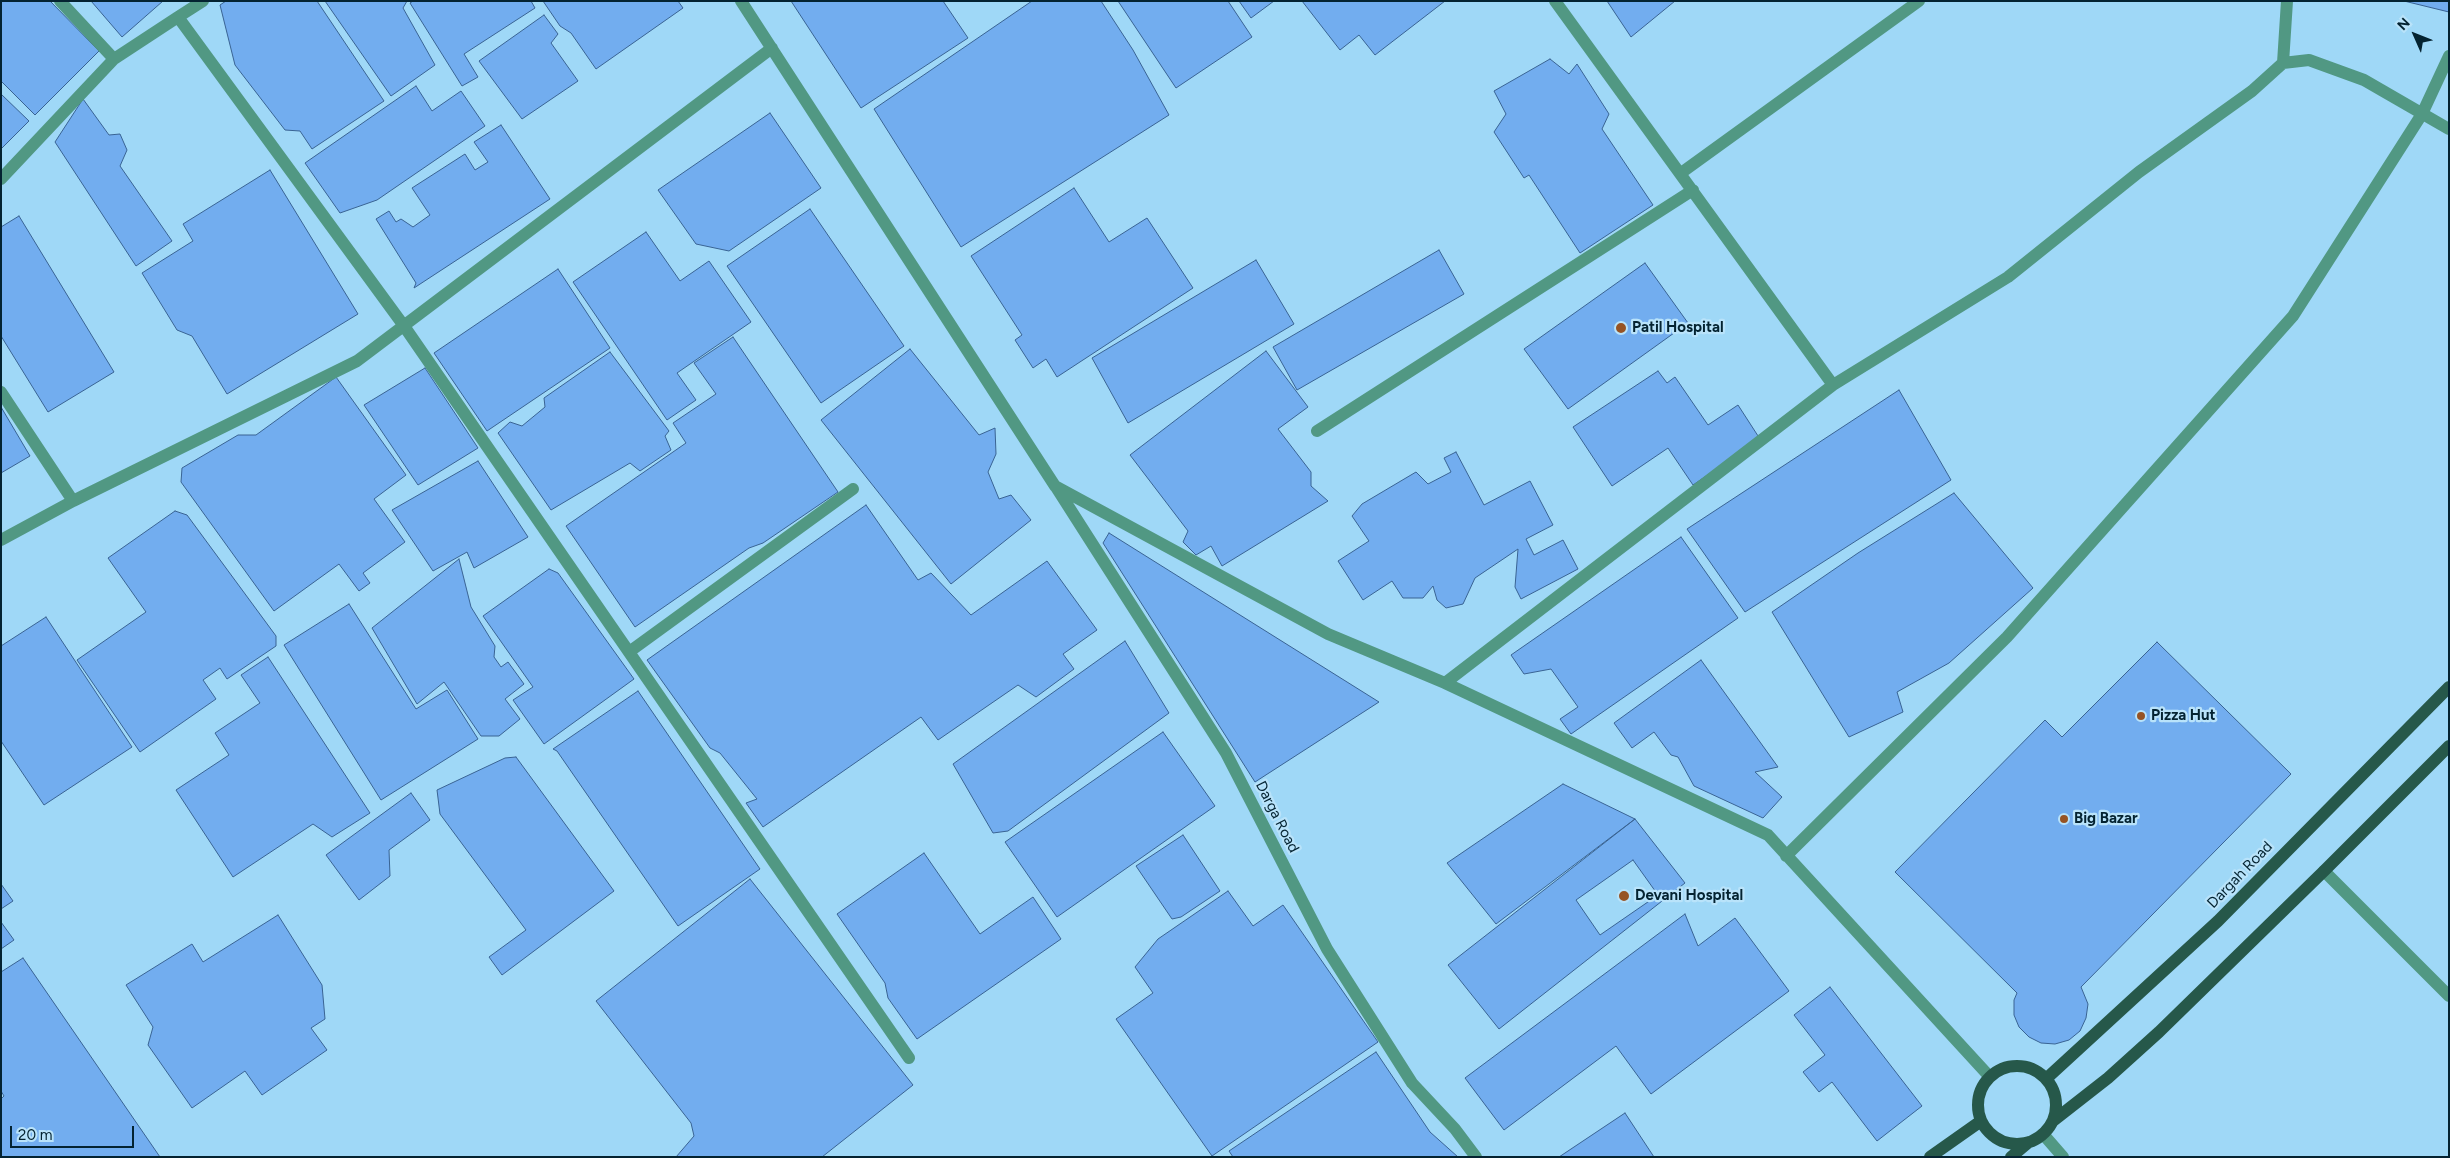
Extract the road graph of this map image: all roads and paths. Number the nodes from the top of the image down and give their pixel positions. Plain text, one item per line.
1 (60, 1) edge
2 (203, 1) edge
3 (741, 1) edge
4 (1555, 1) edge
5 (1919, 1) edge
6 (2287, 1) edge
7 (178, 17) junction
8 (772, 48) junction
9 (2449, 56) edge
10 (114, 60) junction
11 (2282, 64) junction
12 (2422, 114) junction
13 (2449, 129) edge
14 (1681, 173) junction
15 (1, 180) edge
16 (1693, 190) junction
17 (404, 326) junction
18 (1833, 385) junction
19 (1, 392) edge
20 (1316, 431) dead end
21 (1055, 486) junction
22 (854, 489) dead end
23 (72, 502) junction
24 (1, 540) edge
25 (629, 652) junction
26 (1445, 683) junction
27 (2449, 687) edge
28 (2449, 746) edge
29 (1786, 856) junction
30 (2324, 871) junction
31 (2449, 996) edge
32 (909, 1058) dead end
33 (1989, 1076) junction
34 (2047, 1078) junction
35 (1980, 1120) junction
36 (2053, 1121) junction
37 (2043, 1134) junction
38 (2029, 1142) junction
39 (1476, 1157) edge
40 (1930, 1157) edge
41 (2011, 1157) edge
42 (2063, 1157) edge

1 - 10 street
2 - 7 street
3 - 8 street, Darga Road
4 - 14 street
5 - 14 street
6 - 11 street
7 - 10 street
7 - 17 street
8 - 17 street
8 - 21 street, Darga Road
9 - 12 street
10 - 15 street
11 - 12 street
11 - 18 street
12 - 13 street
12 - 29 street
14 - 16 street
16 - 18 street
16 - 20 street
17 - 23 street
17 - 25 street
18 - 26 street
19 - 23 street
21 - 26 street
21 - 39 street, Darga Road
22 - 25 street
23 - 24 street
25 - 32 street
26 - 29 street
27 - 34 main road, Dargah Road
28 - 30 main road
29 - 33 street
30 - 31 street
30 - 36 main road
33 - 34 main road
33 - 35 main road
34 - 36 main road
35 - 38 main road
35 - 40 main road
36 - 37 main road
37 - 38 main road
37 - 42 street
38 - 41 main road

